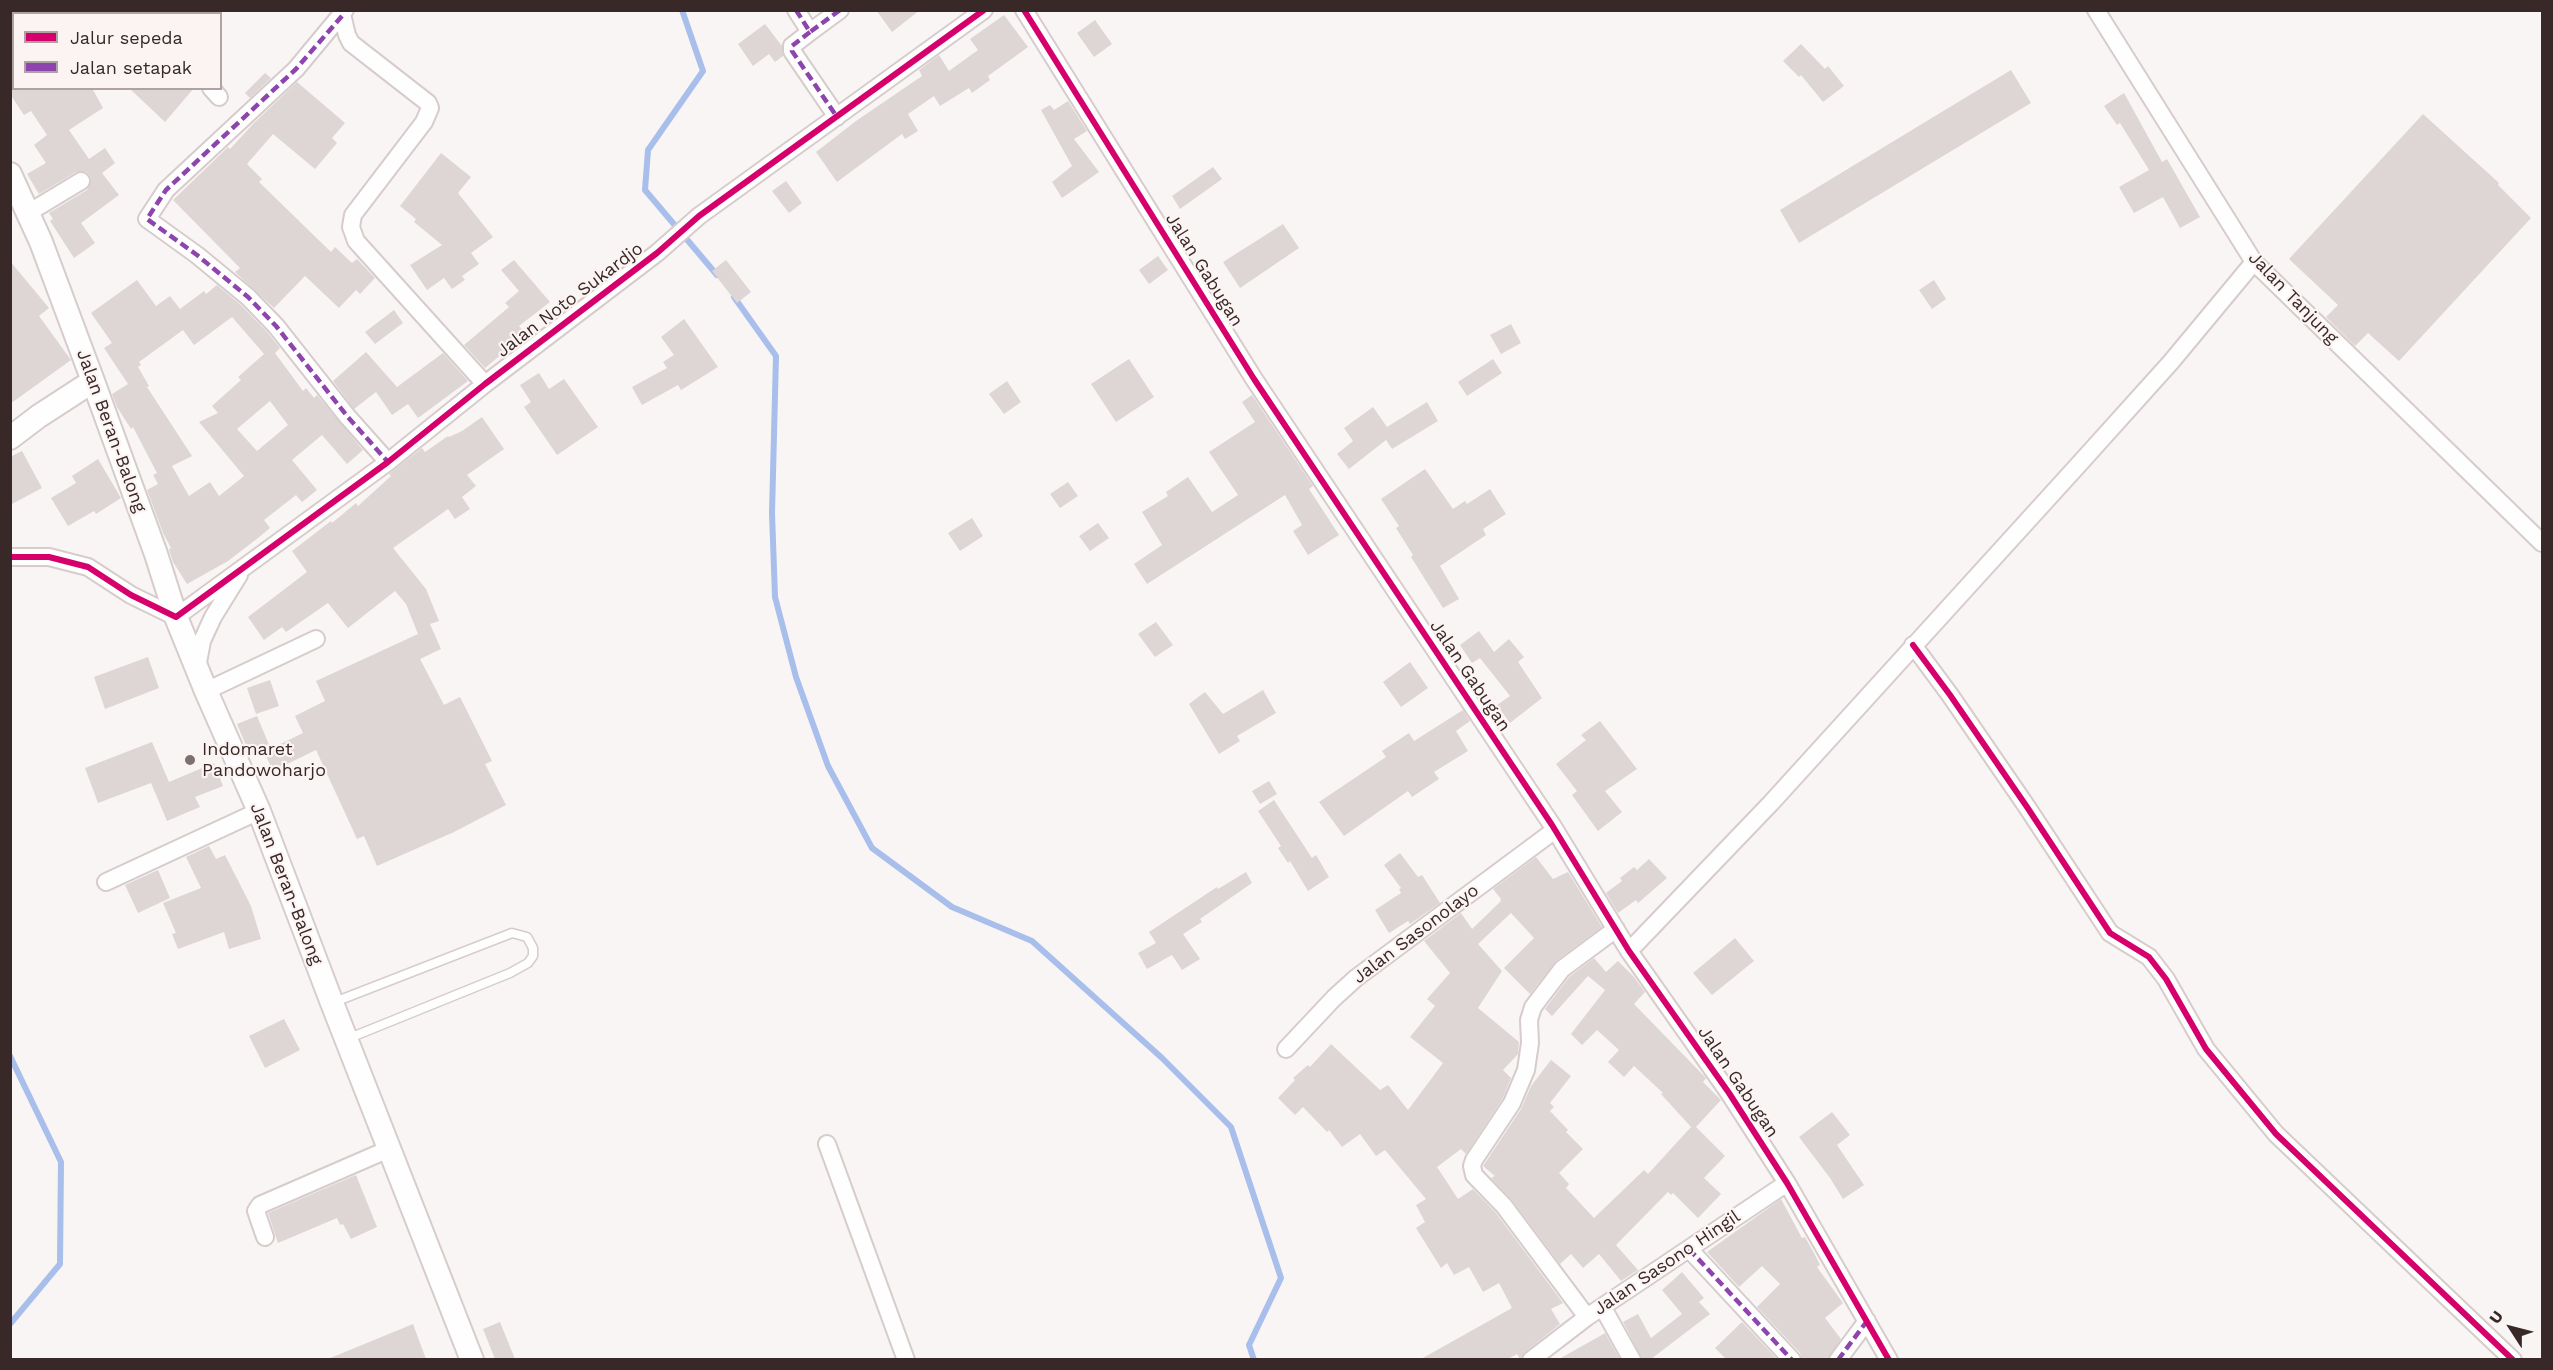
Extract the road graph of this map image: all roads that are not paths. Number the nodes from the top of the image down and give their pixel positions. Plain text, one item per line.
1 (796, 10) edge
2 (840, 10) edge
3 (984, 10) edge
4 (1024, 10) edge
5 (2096, 10) edge
6 (343, 12) edge
7 (810, 32) junction
8 (837, 117) junction
9 (10, 174) edge
10 (81, 181) dead end
11 (28, 213) junction
12 (2254, 262) junction
13 (93, 381) junction
14 (485, 384) junction
15 (10, 438) edge
16 (388, 462) junction
17 (2542, 543) edge
18 (10, 557) edge
19 (244, 567) junction
20 (176, 617) junction
21 (316, 639) dead end
22 (1913, 645) junction
23 (197, 668) junction
24 (206, 691) junction
25 (259, 811) junction
26 (1555, 830) junction
27 (106, 882) dead end
28 (1616, 929) junction
29 (1629, 951) junction
30 (332, 1003) junction
31 (346, 1039) junction
32 (1286, 1049) dead end
33 (827, 1143) dead end
34 (389, 1149) junction
35 (1787, 1183) junction
36 (265, 1237) dead end
37 (1689, 1249) junction
38 (1603, 1308) junction
39 (1587, 1317) junction
40 (1867, 1321) junction
41 (472, 1359) edge
42 (906, 1359) edge
43 (1531, 1359) edge
44 (1632, 1359) edge
45 (1792, 1359) edge
46 (1838, 1359) edge
47 (1889, 1359) edge
48 (2513, 1359) edge

1 - 7 street
2 - 7 street
3 - 8 street, Jalan Noto Sukardjo
4 - 26 street, Jalan Gabugan
5 - 12 street, Jalan Tanjung
6 - 14 street
6 - 16 street
7 - 8 street
8 - 14 street, Jalan Noto Sukardjo
9 - 11 main road, Jalan Beran-Balong
10 - 11 street
11 - 13 main road, Jalan Beran-Balong
12 - 17 street, Jalan Tanjung
12 - 22 street
13 - 15 main road
13 - 20 main road, Jalan Beran-Balong
14 - 16 street, Jalan Noto Sukardjo
16 - 19 street, Jalan Noto Sukardjo
18 - 20 street
19 - 20 street, Jalan Noto Sukardjo
19 - 23 street, Jalan Noto Sukardjo
20 - 23 main road, Jalan Beran-Balong
21 - 24 street
22 - 29 street
22 - 48 street
23 - 24 main road, Jalan Beran-Balong
24 - 25 main road, Jalan Beran-Balong
25 - 27 street
25 - 30 main road, Jalan Beran-Balong
26 - 28 street, Jalan Gabugan
26 - 32 street, Jalan Sasonolayo
28 - 29 street, Jalan Gabugan
28 - 39 street, Jalan Sasono Hingil
29 - 35 street, Jalan Gabugan
30 - 31 main road, Jalan Beran-Balong
30 - 31 lane
31 - 34 main road, Jalan Beran-Balong
33 - 42 street
34 - 36 street
34 - 41 main road, Jalan Beran-Balong
35 - 37 street, Jalan Sasono Hingil
35 - 40 street, Jalan Gabugan
37 - 38 street, Jalan Sasono Hingil
37 - 45 street
38 - 39 street, Jalan Sasono Hingil
38 - 44 street
39 - 43 street
40 - 46 street
40 - 47 street, Jalan Gabugan

